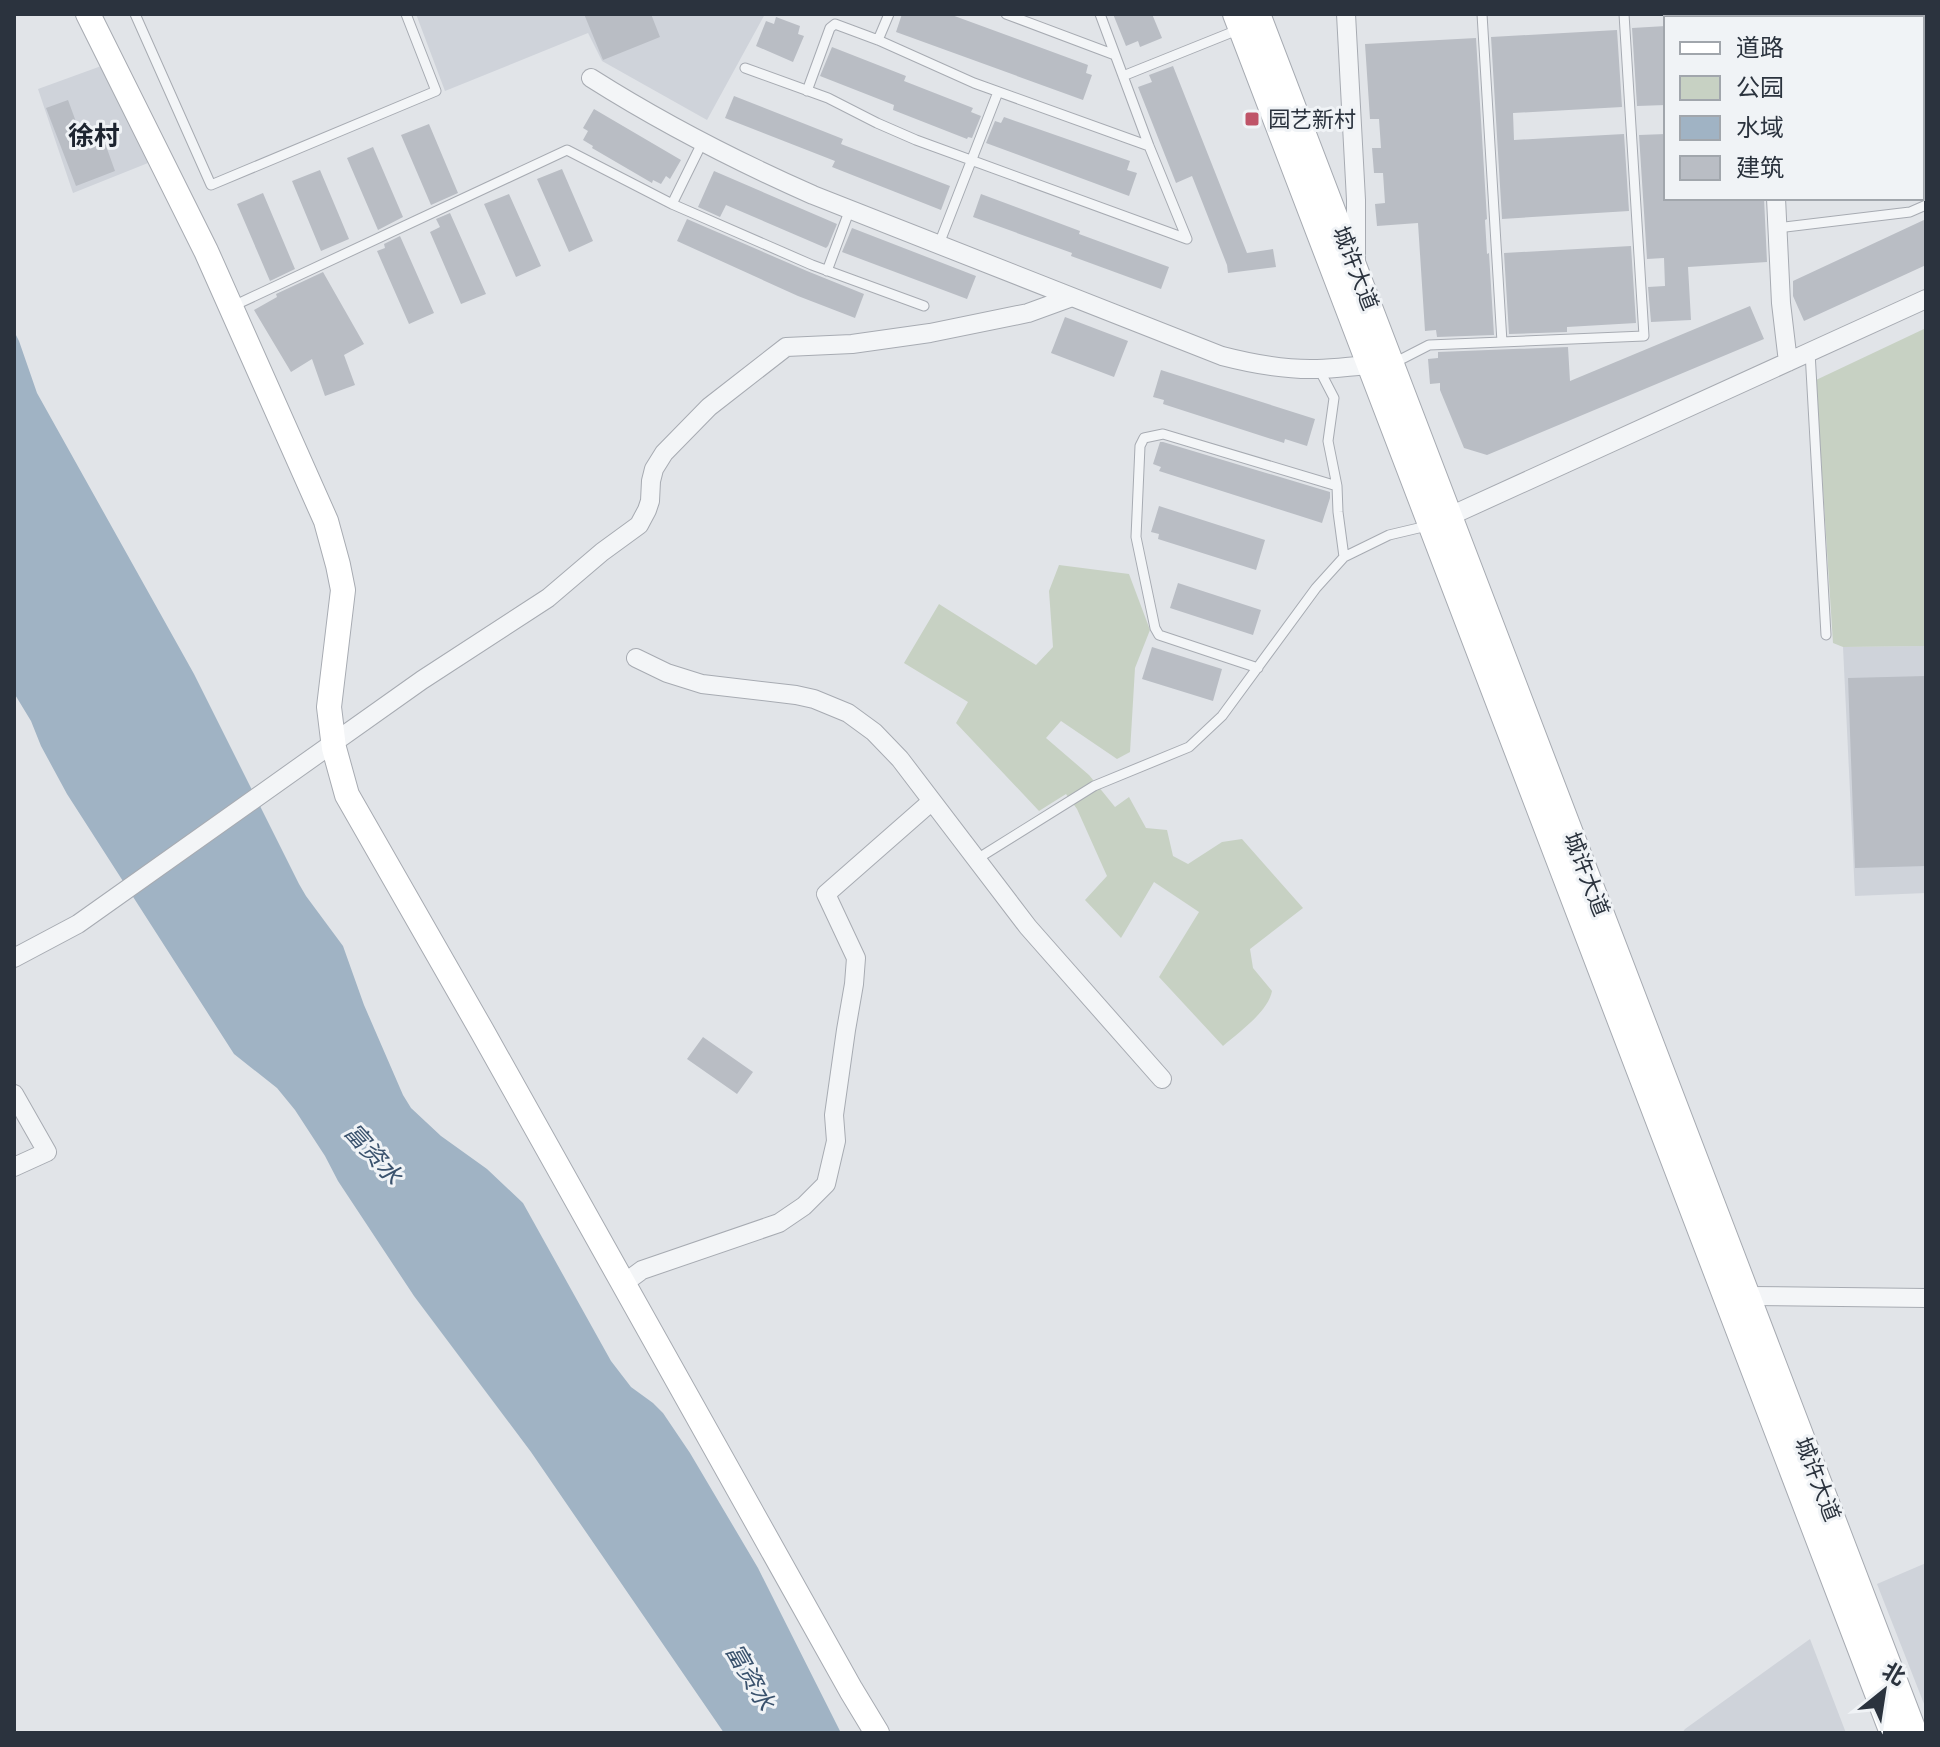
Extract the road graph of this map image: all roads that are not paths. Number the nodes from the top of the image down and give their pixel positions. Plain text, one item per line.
1 (88, 14) edge
2 (135, 14) edge
3 (406, 14) edge
4 (889, 14) edge
5 (1006, 14) edge
6 (1100, 14) edge
7 (1346, 14) edge
8 (1482, 14) edge
9 (1624, 14) edge
10 (1244, 19) edge
11 (878, 40) junction
12 (1115, 55) junction
13 (745, 68) dead end
14 (1123, 76) junction
15 (591, 78) dead end
16 (807, 91) junction
17 (998, 92) junction
18 (702, 143) junction
19 (1149, 146) junction
20 (972, 160) junction
21 (1776, 200) edge
22 (672, 204) junction
23 (1926, 205) edge
24 (850, 209) junction
25 (1777, 228) junction
26 (939, 244) junction
27 (1356, 268) junction
28 (827, 271) junction
29 (1072, 297) junction
30 (1926, 299) edge
31 (924, 306) dead end
32 (231, 307) junction
33 (1502, 342) junction
34 (1810, 352) junction
35 (1788, 362) junction
36 (1381, 364) junction
37 (1319, 369) junction
38 (1337, 486) junction
39 (1440, 520) junction
40 (1344, 557) junction
41 (1826, 635) dead end
42 (636, 658) dead end
43 (1258, 668) junction
44 (333, 743) junction
45 (932, 801) junction
46 (977, 859) junction
47 (14, 958) edge
48 (1162, 1079) dead end
49 (14, 1094) edge
50 (14, 1167) edge
51 (623, 1284) junction
52 (1749, 1296) junction
53 (1926, 1298) edge
54 (877, 1733) edge
55 (1892, 1733) edge
56 (1915, 1733) edge

1 - 32 main road
2 - 3 lane
4 - 11 lane
5 - 12 lane
6 - 12 lane
7 - 27 street
8 - 33 lane
9 - 33 lane
10 - 14 lane
10 - 27 main road, 城许大道
10 - 36 main road, 城许大道
11 - 16 lane
11 - 17 lane
12 - 14 lane
13 - 16 lane
14 - 19 lane
15 - 18 street
16 - 20 lane
17 - 19 lane
17 - 20 lane
18 - 22 lane
18 - 24 street
19 - 20 lane
20 - 26 lane
21 - 25 street
22 - 28 lane
22 - 32 lane
23 - 25 lane
24 - 26 street
24 - 28 lane
25 - 35 street
26 - 29 street
27 - 36 main road, 城许大道
28 - 31 lane
29 - 37 street
29 - 44 street
30 - 34 street
32 - 44 main road
33 - 36 lane
34 - 35 street
34 - 41 lane
35 - 39 street
36 - 37 street
36 - 39 main road, 城许大道
37 - 38 lane
38 - 40 lane
38 - 43 lane
39 - 40 lane
39 - 52 main road, 城许大道
39 - 55 main road, 城许大道
40 - 43 lane
42 - 45 street
43 - 46 lane
44 - 47 street
44 - 51 main road
45 - 46 street
45 - 51 street
46 - 48 street
49 - 50 street
51 - 54 main road
52 - 53 street
52 - 56 main road, 城许大道

